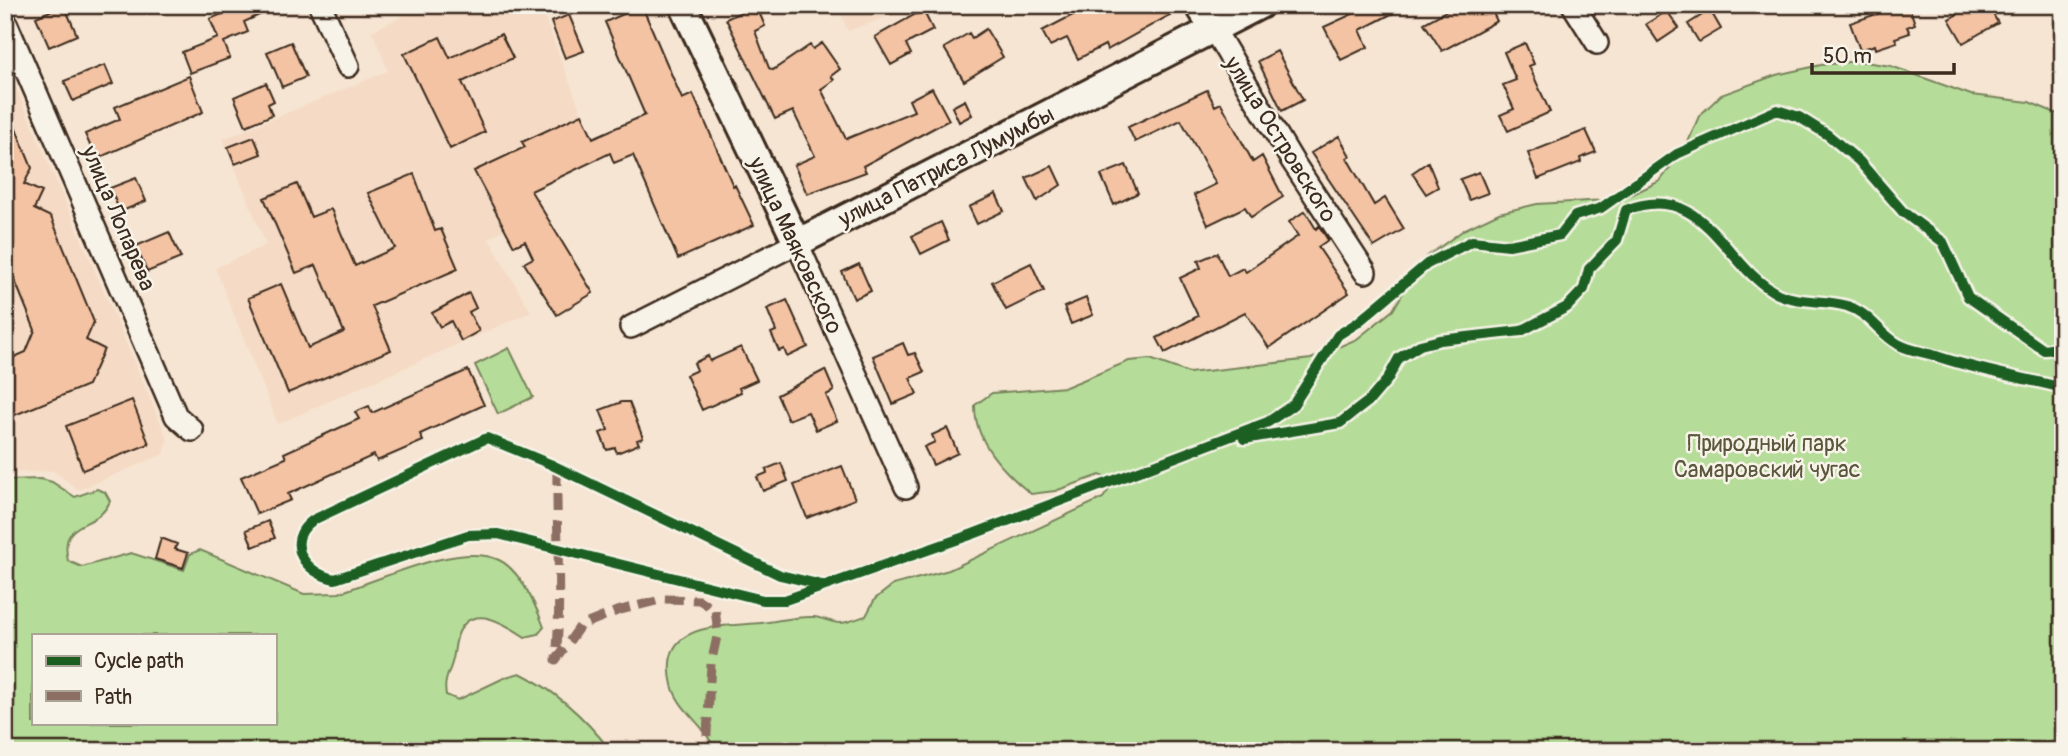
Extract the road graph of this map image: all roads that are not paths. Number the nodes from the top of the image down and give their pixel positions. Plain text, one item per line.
1 (320, 5) edge
2 (683, 5) edge
3 (1199, 5) edge
4 (1260, 5) edge
5 (1573, 5) edge
6 (5, 22) edge
7 (1213, 28) junction
8 (1597, 43) dead end
9 (348, 66) dead end
10 (797, 243) junction
11 (1365, 272) dead end
12 (631, 327) dead end
13 (192, 430) dead end
14 (906, 487) dead end

1 - 9 street
2 - 10 street, улица Маяковского
3 - 7 street, улица Островского
4 - 7 street, улица Патриса Лумумбы
5 - 8 street
6 - 13 street, улица Лопарева
7 - 10 street, улица Патриса Лумумбы
7 - 11 street, улица Островского
10 - 12 street, улица Патриса Лумумбы
10 - 14 street, улица Маяковского

